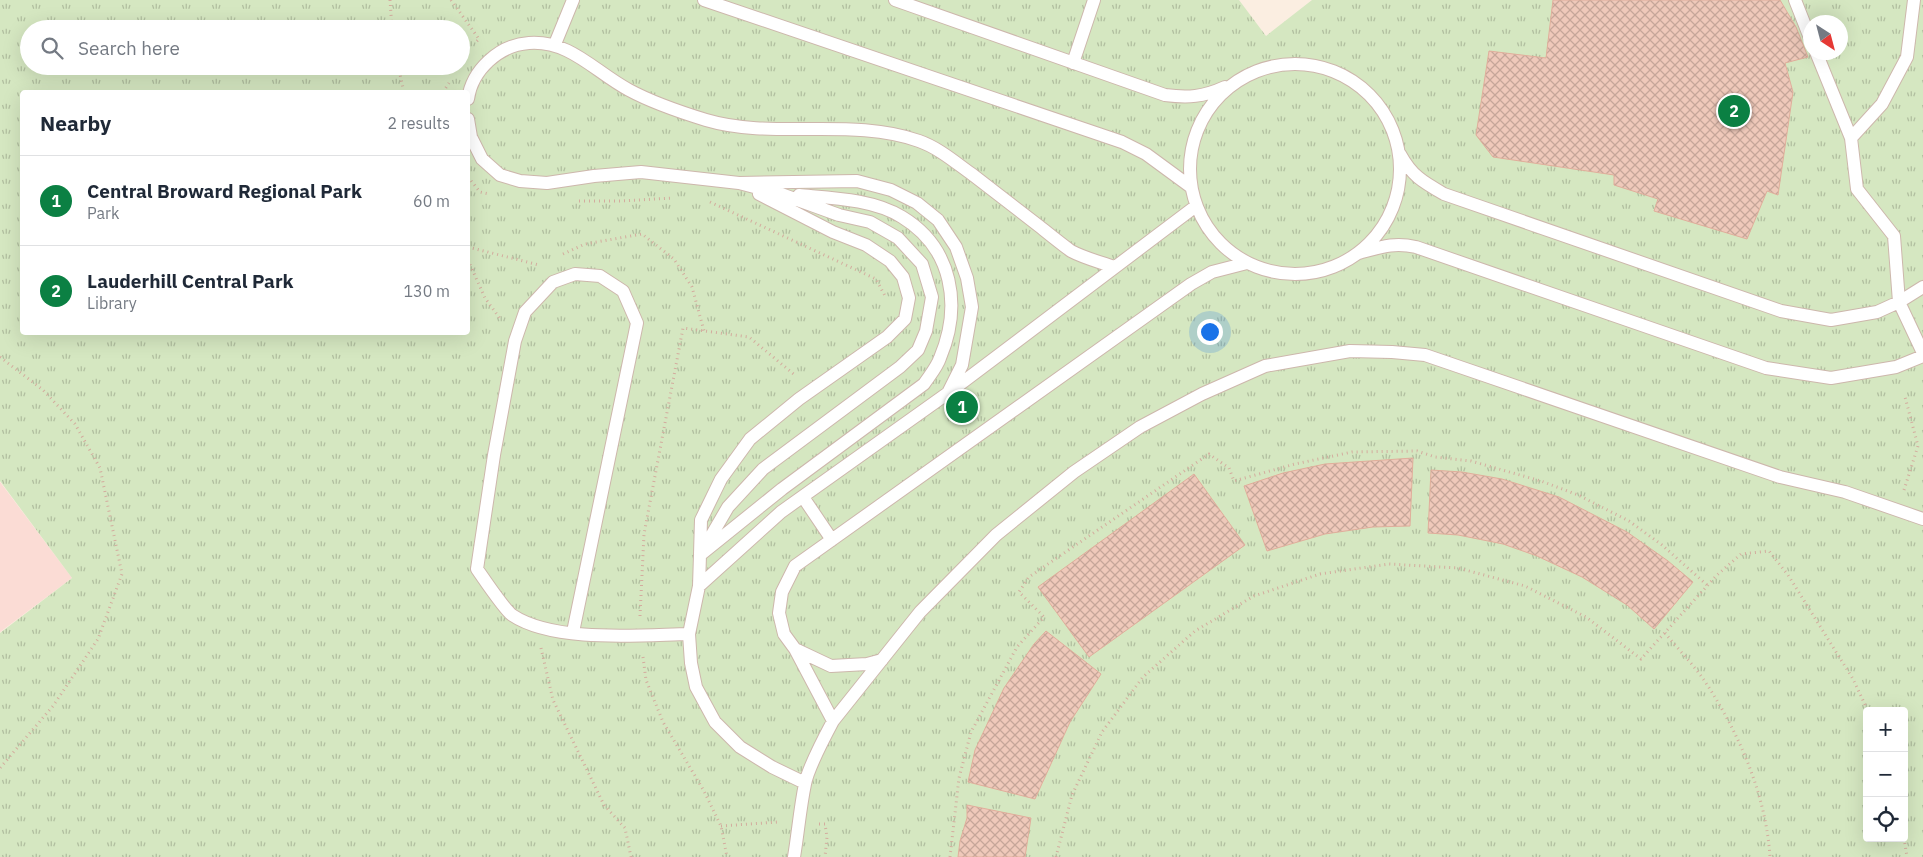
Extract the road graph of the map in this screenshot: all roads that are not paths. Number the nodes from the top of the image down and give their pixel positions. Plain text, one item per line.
1 (573, 0) edge
2 (704, 0) edge
3 (895, 0) edge
4 (1094, 0) edge
5 (1795, 0) edge
6 (1914, 0) edge
7 (1803, 20) edge
8 (555, 44) junction
9 (1819, 60) edge
10 (1073, 63) junction
11 (1236, 82) junction
12 (469, 90) edge
13 (470, 131) edge
14 (1851, 138) junction
15 (1400, 153) junction
16 (739, 183) junction
17 (1191, 187) junction
18 (781, 194) junction
19 (1196, 206) junction
20 (1357, 254) junction
21 (1248, 264) junction
22 (1114, 267) junction
23 (1923, 286) edge
24 (1899, 302) junction
25 (1923, 355) edge
26 (948, 393) junction
27 (804, 497) junction
28 (1923, 519) edge
29 (832, 540) junction
30 (700, 555) junction
31 (699, 586) junction
32 (573, 632) junction
33 (689, 634) junction
34 (795, 649) junction
35 (882, 660) junction
36 (833, 721) junction
37 (805, 782) junction
38 (794, 857) edge

1 - 8 lane
2 - 17 lane
3 - 10 lane
4 - 10 lane
5 - 7 lane
6 - 14 lane
8 - 12 lane
8 - 22 lane
9 - 14 lane
10 - 11 lane
11 - 15 lane
11 - 17 lane
13 - 16 lane
14 - 24 lane
15 - 20 lane
15 - 24 lane
16 - 18 lane
16 - 26 lane
16 - 30 lane
17 - 19 lane
18 - 30 lane
18 - 30 lane
19 - 21 lane
19 - 22 lane
20 - 21 lane
20 - 25 lane
21 - 29 lane
22 - 26 lane
23 - 24 lane
24 - 25 lane
26 - 27 lane
27 - 29 lane
27 - 31 lane
28 - 35 lane
29 - 34 lane
30 - 31 lane
31 - 33 lane
32 - 32 lane
32 - 33 lane
33 - 37 lane
34 - 35 lane
34 - 36 lane
35 - 36 lane
36 - 37 lane
37 - 38 lane

